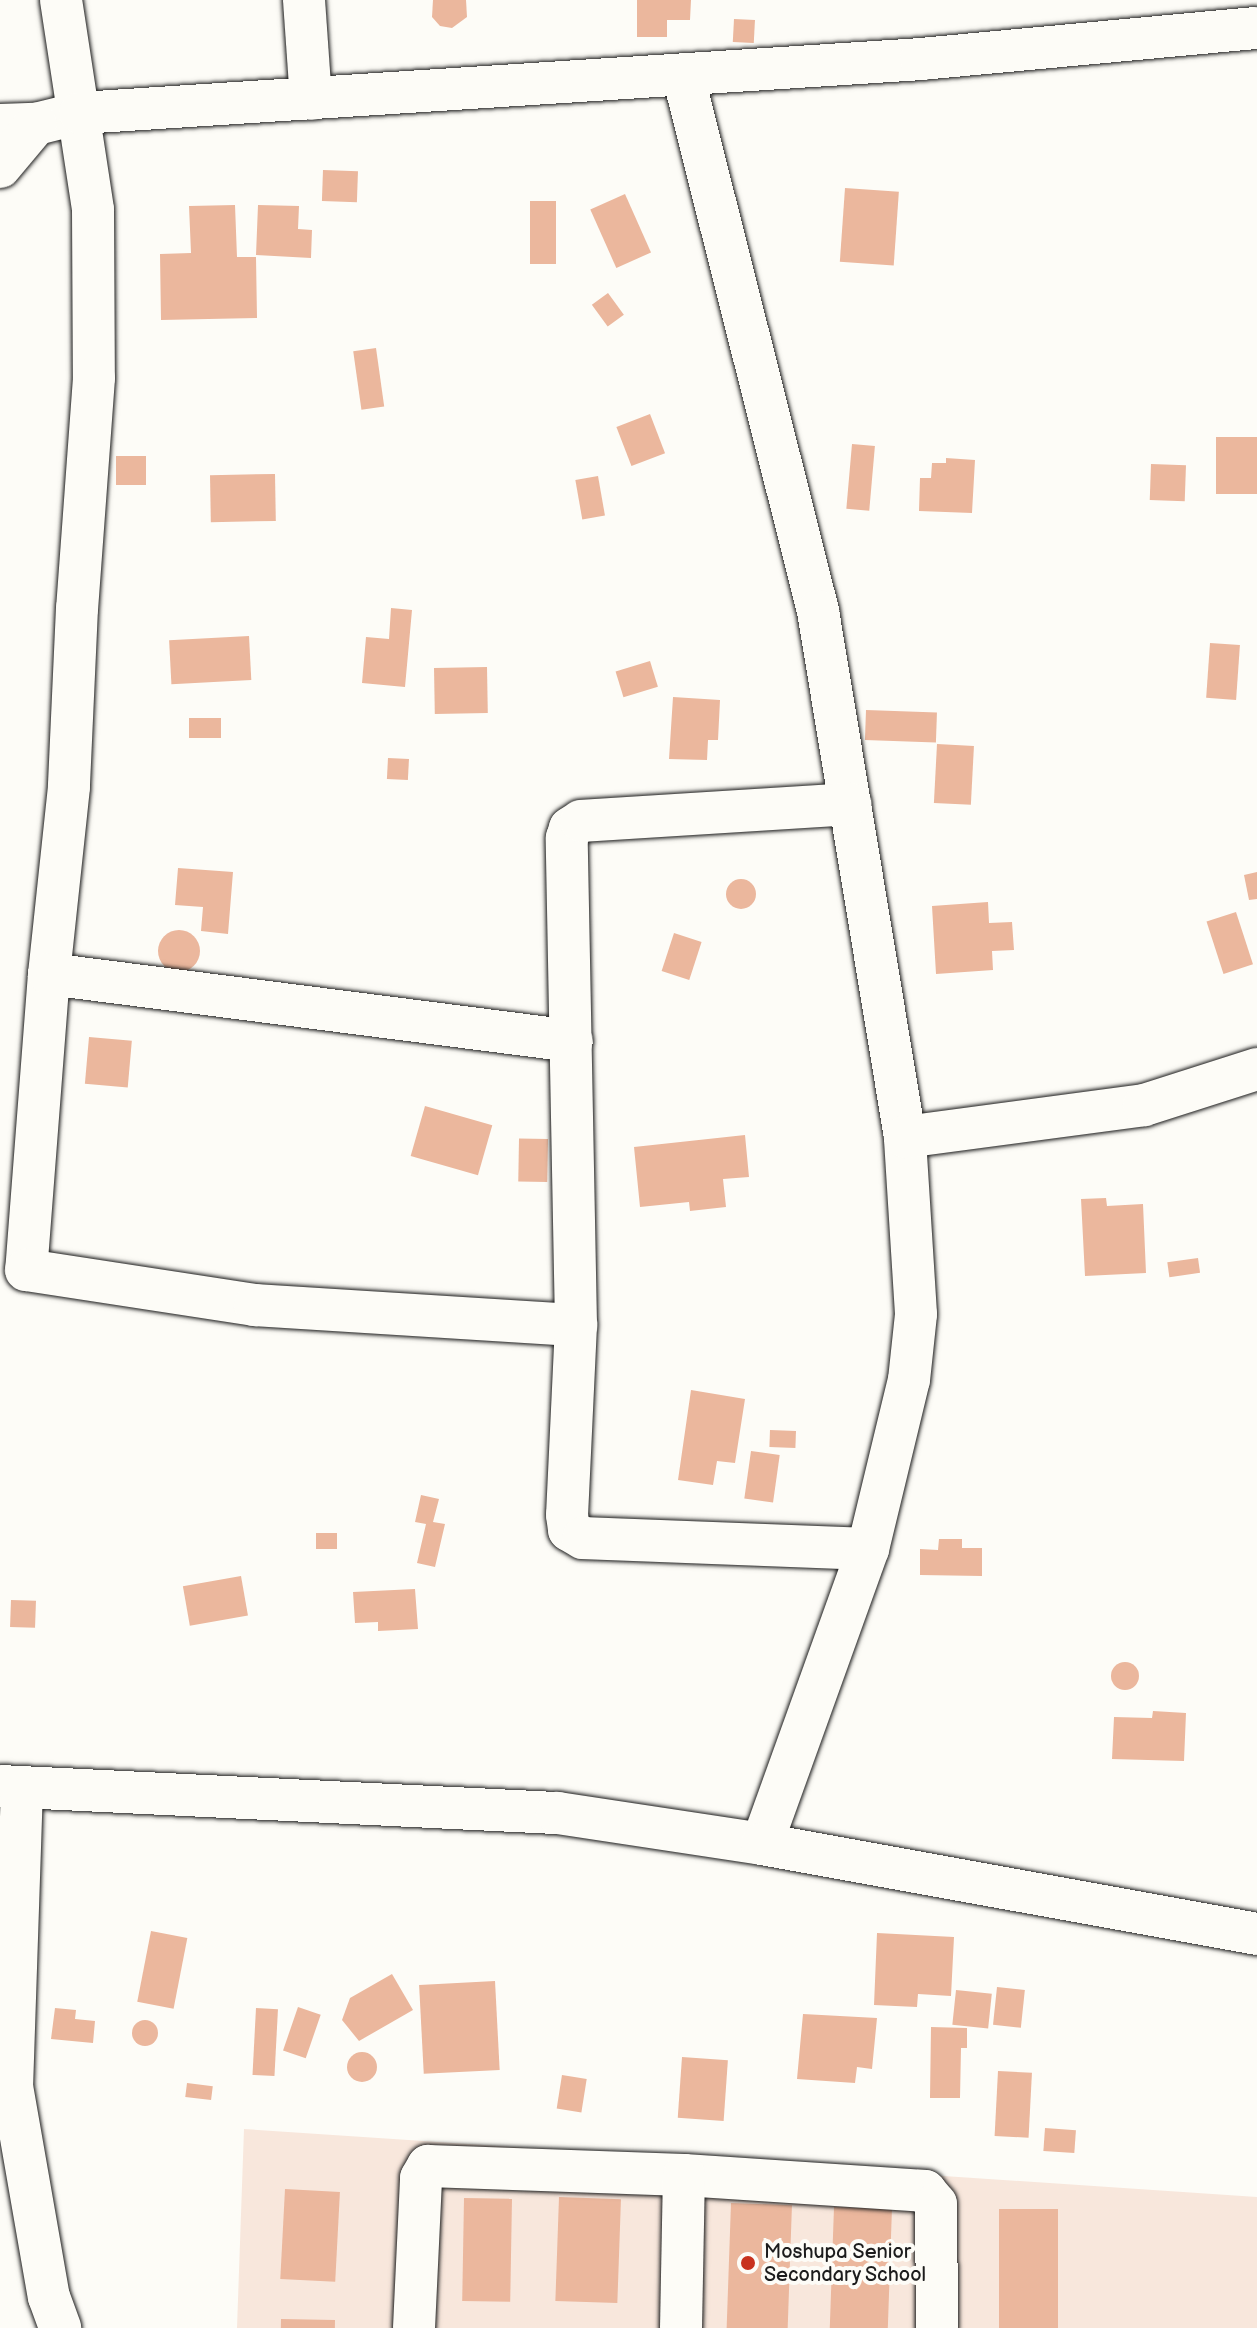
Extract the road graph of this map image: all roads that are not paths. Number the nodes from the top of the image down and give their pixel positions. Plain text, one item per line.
1 (61, 0) edge
2 (304, 0) edge
3 (1257, 28) edge
4 (683, 75) junction
5 (311, 99) junction
6 (80, 113) junction
7 (18, 124) edge
8 (0, 167) edge
9 (850, 804) junction
10 (49, 974) junction
11 (572, 1041) junction
12 (1257, 1069) edge
13 (905, 1137) junction
14 (13, 1266) edge
15 (576, 1325) junction
16 (868, 1549) junction
17 (11, 1786) edge
18 (762, 1844) junction
19 (1257, 1934) edge
20 (684, 2175) junction
21 (60, 2328) edge
22 (414, 2328) edge
23 (681, 2328) edge
24 (937, 2328) edge

1 - 6 street
2 - 5 street
3 - 4 street
4 - 5 street
4 - 9 street
5 - 6 street
6 - 7 street
6 - 10 street
7 - 8 street
9 - 11 street
9 - 13 street
10 - 11 street
10 - 14 street
11 - 15 street
12 - 13 street
13 - 16 street
14 - 15 street
15 - 16 street
16 - 18 street
17 - 18 street
17 - 21 street
18 - 19 street
20 - 22 street
20 - 23 street
20 - 24 street

